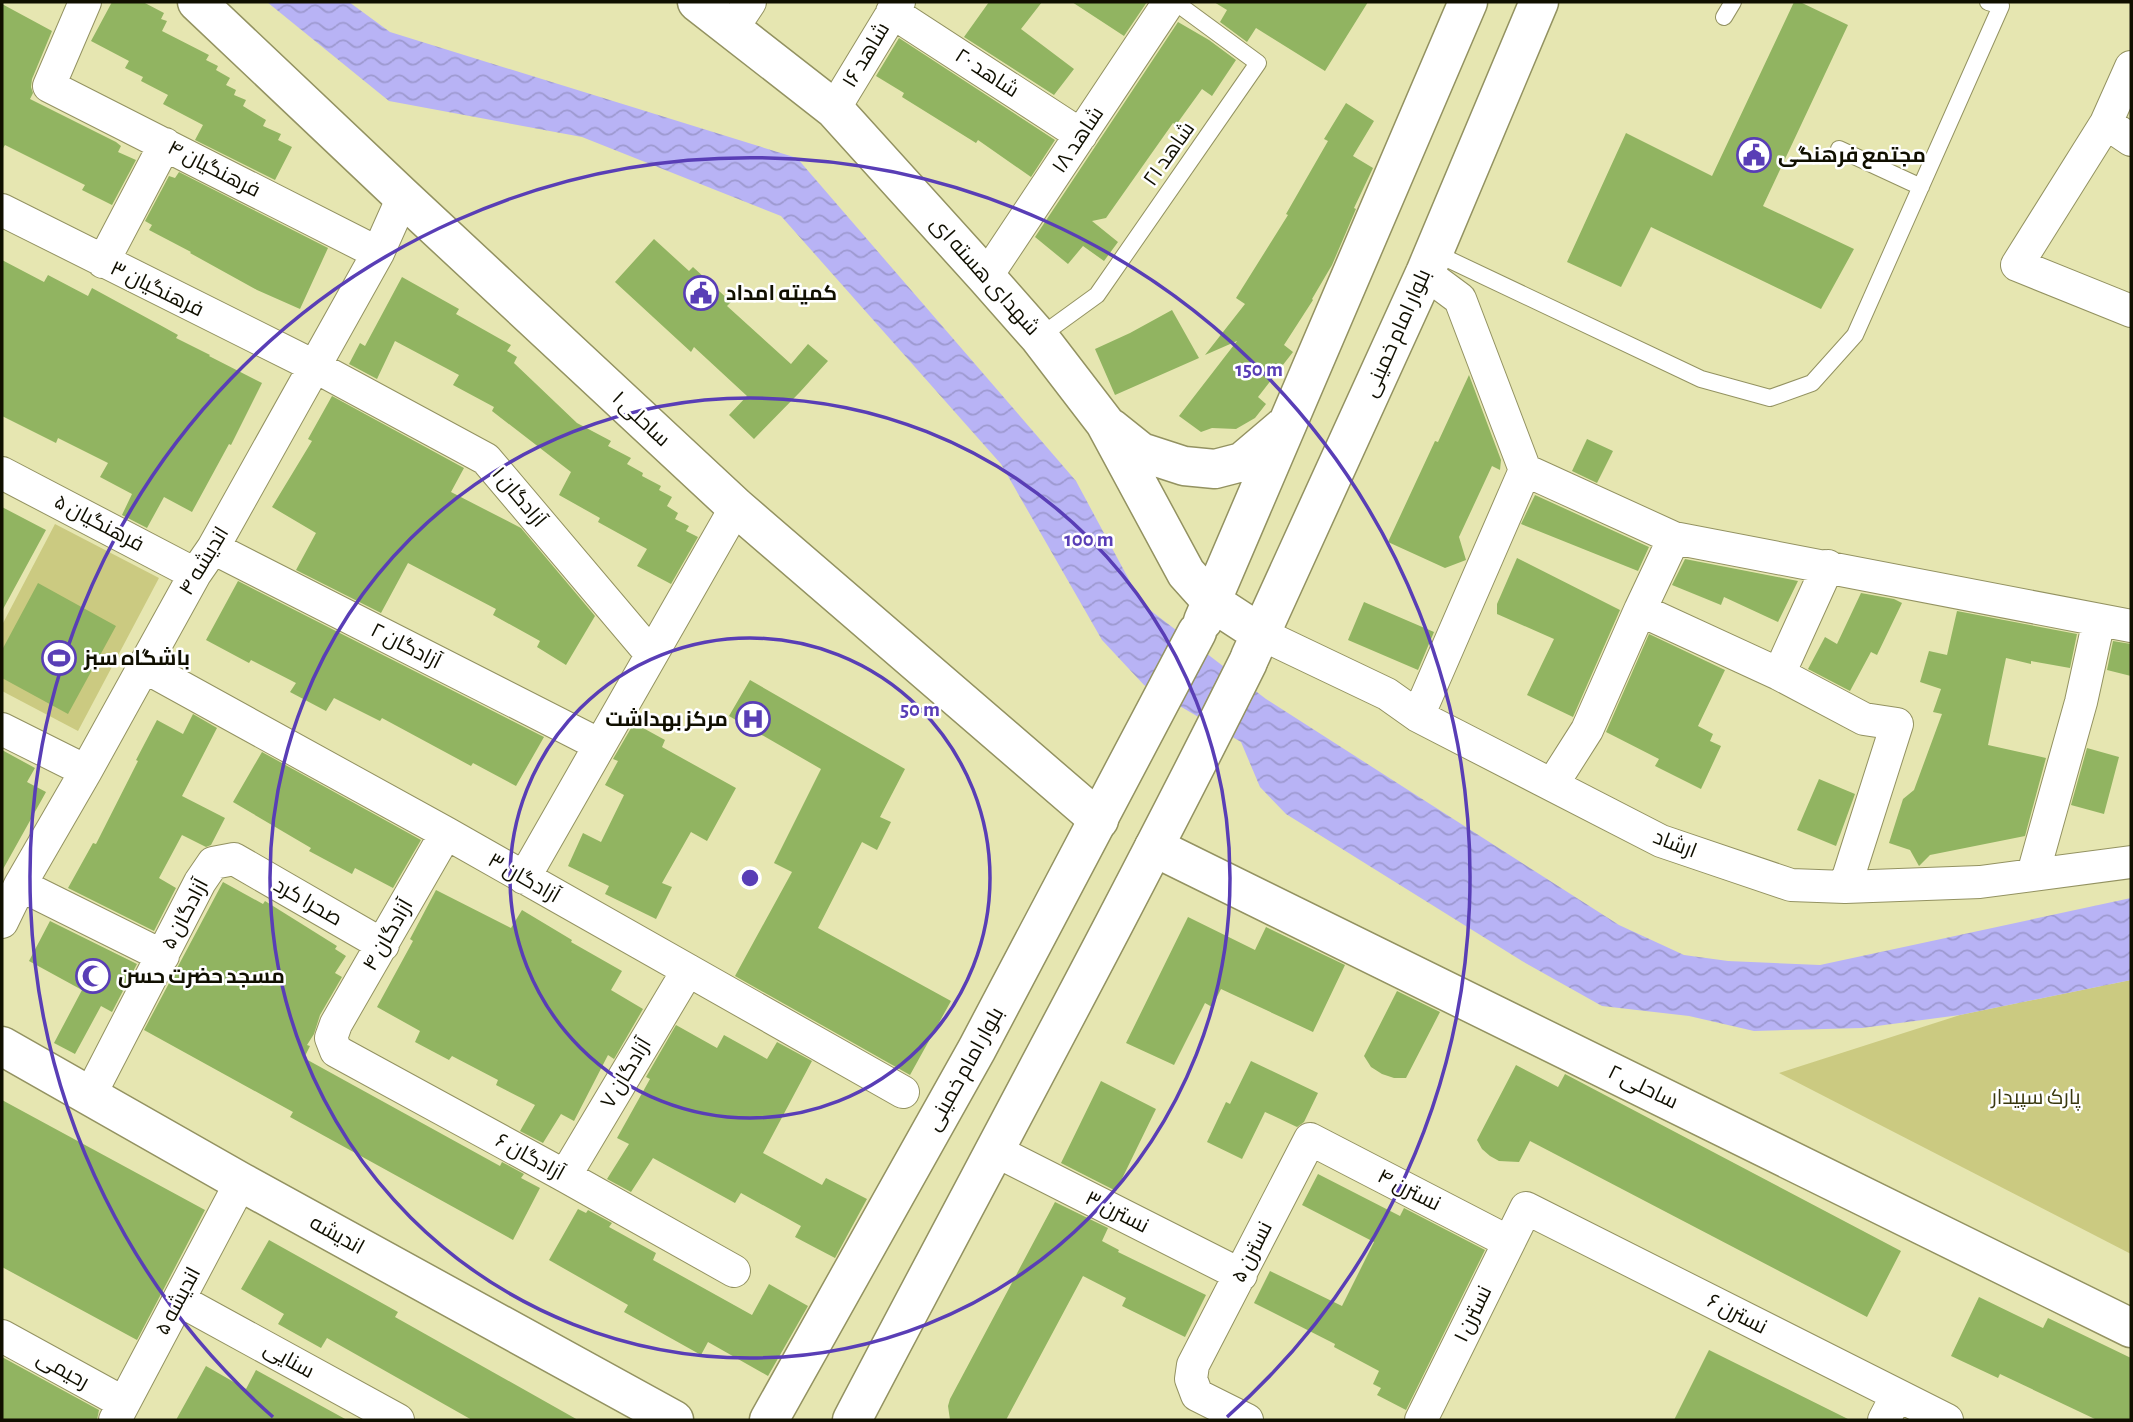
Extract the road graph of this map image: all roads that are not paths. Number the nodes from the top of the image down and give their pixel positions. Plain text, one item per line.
1 (197, 2) edge
2 (697, 2) edge
3 (1169, 2) edge
4 (1175, 2) edge
5 (1468, 2) edge
6 (1539, 2) edge
7 (1733, 2) edge
8 (1988, 2) edge
9 (80, 3) edge
10 (895, 7) edge
11 (741, 16) edge
12 (1724, 18) dead end
13 (2131, 67) edge
14 (834, 109) junction
15 (2119, 131) edge
16 (1081, 135) junction
17 (165, 145) junction
18 (1839, 149) dead end
19 (1921, 187) junction
20 (403, 197) junction
21 (3, 216) edge
22 (378, 253) junction
23 (103, 262) junction
24 (1429, 262) junction
25 (986, 277) junction
26 (2131, 311) edge
27 (1039, 337) junction
28 (314, 366) junction
29 (1105, 423) junction
30 (1287, 424) junction
31 (1525, 470) junction
32 (2, 472) edge
33 (736, 507) junction
34 (1674, 538) junction
35 (213, 548) junction
36 (1828, 566) junction
37 (195, 574) junction
38 (1640, 610) junction
39 (1205, 617) junction
40 (2099, 620) junction
41 (2131, 626) edge
42 (1255, 648) junction
43 (652, 654) junction
44 (143, 666) junction
45 (1779, 674) junction
46 (1418, 716) junction
47 (2, 729) edge
48 (600, 745) junction
49 (86, 771) junction
50 (1552, 785) junction
51 (1099, 820) junction
52 (446, 833) junction
53 (1154, 847) junction
54 (234, 859) joint
55 (2131, 862) edge
56 (2033, 874) junction
57 (524, 878) junction
58 (20, 885) junction
59 (1844, 887) junction
60 (2, 922) edge
61 (383, 944) junction
62 (163, 956) junction
63 (688, 970) junction
64 (331, 1038) joint
65 (2, 1046) edge
66 (903, 1092) dead end
67 (90, 1095) junction
68 (1310, 1139) joint
69 (994, 1150) junction
70 (565, 1176) junction
71 (240, 1182) junction
72 (1527, 1208) joint
73 (1509, 1242) junction
74 (734, 1271) dead end
75 (1241, 1275) junction
76 (179, 1300) junction
77 (2131, 1328) edge
78 (2, 1336) edge
79 (1891, 1408) edge
80 (120, 1412) edge
81 (398, 1420) edge
82 (674, 1420) edge
83 (769, 1420) edge
84 (852, 1420) edge
85 (1247, 1420) edge
86 (1421, 1420) edge
87 (1947, 1420) edge

1 - 20 street, ساحلی ۱
2 - 11 street, شهدای هسته ای
3 - 16 street, شاهد ۱۸
4 - 27 lane, شاهد ۲۱
5 - 30 street
6 - 24 street, بلوار امام خمینی
7 - 12 lane
8 - 19 lane
9 - 17 street, فرهنگیان ۴
10 - 14 street, شاهد ۱۶
10 - 16 street, شاهد ۲۰
11 - 14 street, شهدای هسته ای
13 - 15 street
14 - 25 street, شهدای هسته ای
15 - 26 street
16 - 25 street, شاهد ۱۸
17 - 22 street, فرهنگیان ۴
17 - 23 street
18 - 19 lane
19 - 24 lane
20 - 22 street, اندیشه ۴
20 - 33 street, ساحلی ۱
21 - 23 street, فرهنگیان ۳
22 - 28 street, اندیشه ۴
23 - 28 street, فرهنگیان ۳
24 - 31 street
24 - 42 street, بلوار امام خمینی
25 - 27 street, شهدای هسته ای
27 - 29 street, شهدای هسته ای
28 - 35 street, اندیشه ۴
28 - 43 street, آزادگان ۱
29 - 30 street
29 - 39 street, شهدای هسته ای
30 - 39 street
31 - 34 street
31 - 46 street
32 - 37 street, فرهنگیان ۵
33 - 43 street
33 - 51 street, ساحلی ۱
34 - 36 street
34 - 38 street
35 - 37 street, اندیشه ۴
35 - 48 street, آزادگان ۲
36 - 40 street
36 - 45 street
37 - 44 street, اندیشه ۴
38 - 45 street
38 - 50 street
39 - 42 street, شهدای هسته ای
39 - 51 street, بلوار امام خمینی
40 - 41 street
40 - 56 street
42 - 46 street, ارشاد
42 - 53 street, بلوار امام خمینی
43 - 48 street
44 - 49 street, اندیشه ۴
44 - 52 street, آزادگان ۳
45 - 59 street
46 - 50 street, ارشاد
47 - 49 street
48 - 57 street
49 - 58 street, اندیشه ۴
50 - 59 street, ارشاد
51 - 83 street, بلوار امام خمینی
52 - 57 street, آزادگان ۳
52 - 61 street, آزادگان ۴
53 - 69 street
53 - 77 street, ساحلی ۲
54 - 61 street, صحرا کرد
54 - 62 street, آزادگان ۵
55 - 56 street, ارشاد
56 - 59 street, ارشاد
57 - 63 street, آزادگان ۳
58 - 60 street, اندیشه ۴
58 - 62 street
61 - 64 street, آزادگان ۴
62 - 67 street, آزادگان ۵
63 - 66 street, آزادگان ۳
63 - 70 street, آزادگان ۷
64 - 70 street, آزادگان ۶
65 - 67 street, اندیشه
67 - 71 street, اندیشه
68 - 73 street, نسترن ۴
68 - 75 street, نسترن ۵
69 - 75 street, نسترن ۳
69 - 84 street
70 - 74 street, آزادگان ۶
71 - 76 street, اندیشه ۵
71 - 82 street, اندیشه
72 - 73 street, نسترن ۱
72 - 79 street, نسترن ۶
73 - 86 street, نسترن ۱
75 - 85 street, نسترن ۵
76 - 80 street, اندیشه ۵
76 - 81 street, سنایی
78 - 80 street, رحیمی
79 - 87 street, نسترن ۶

